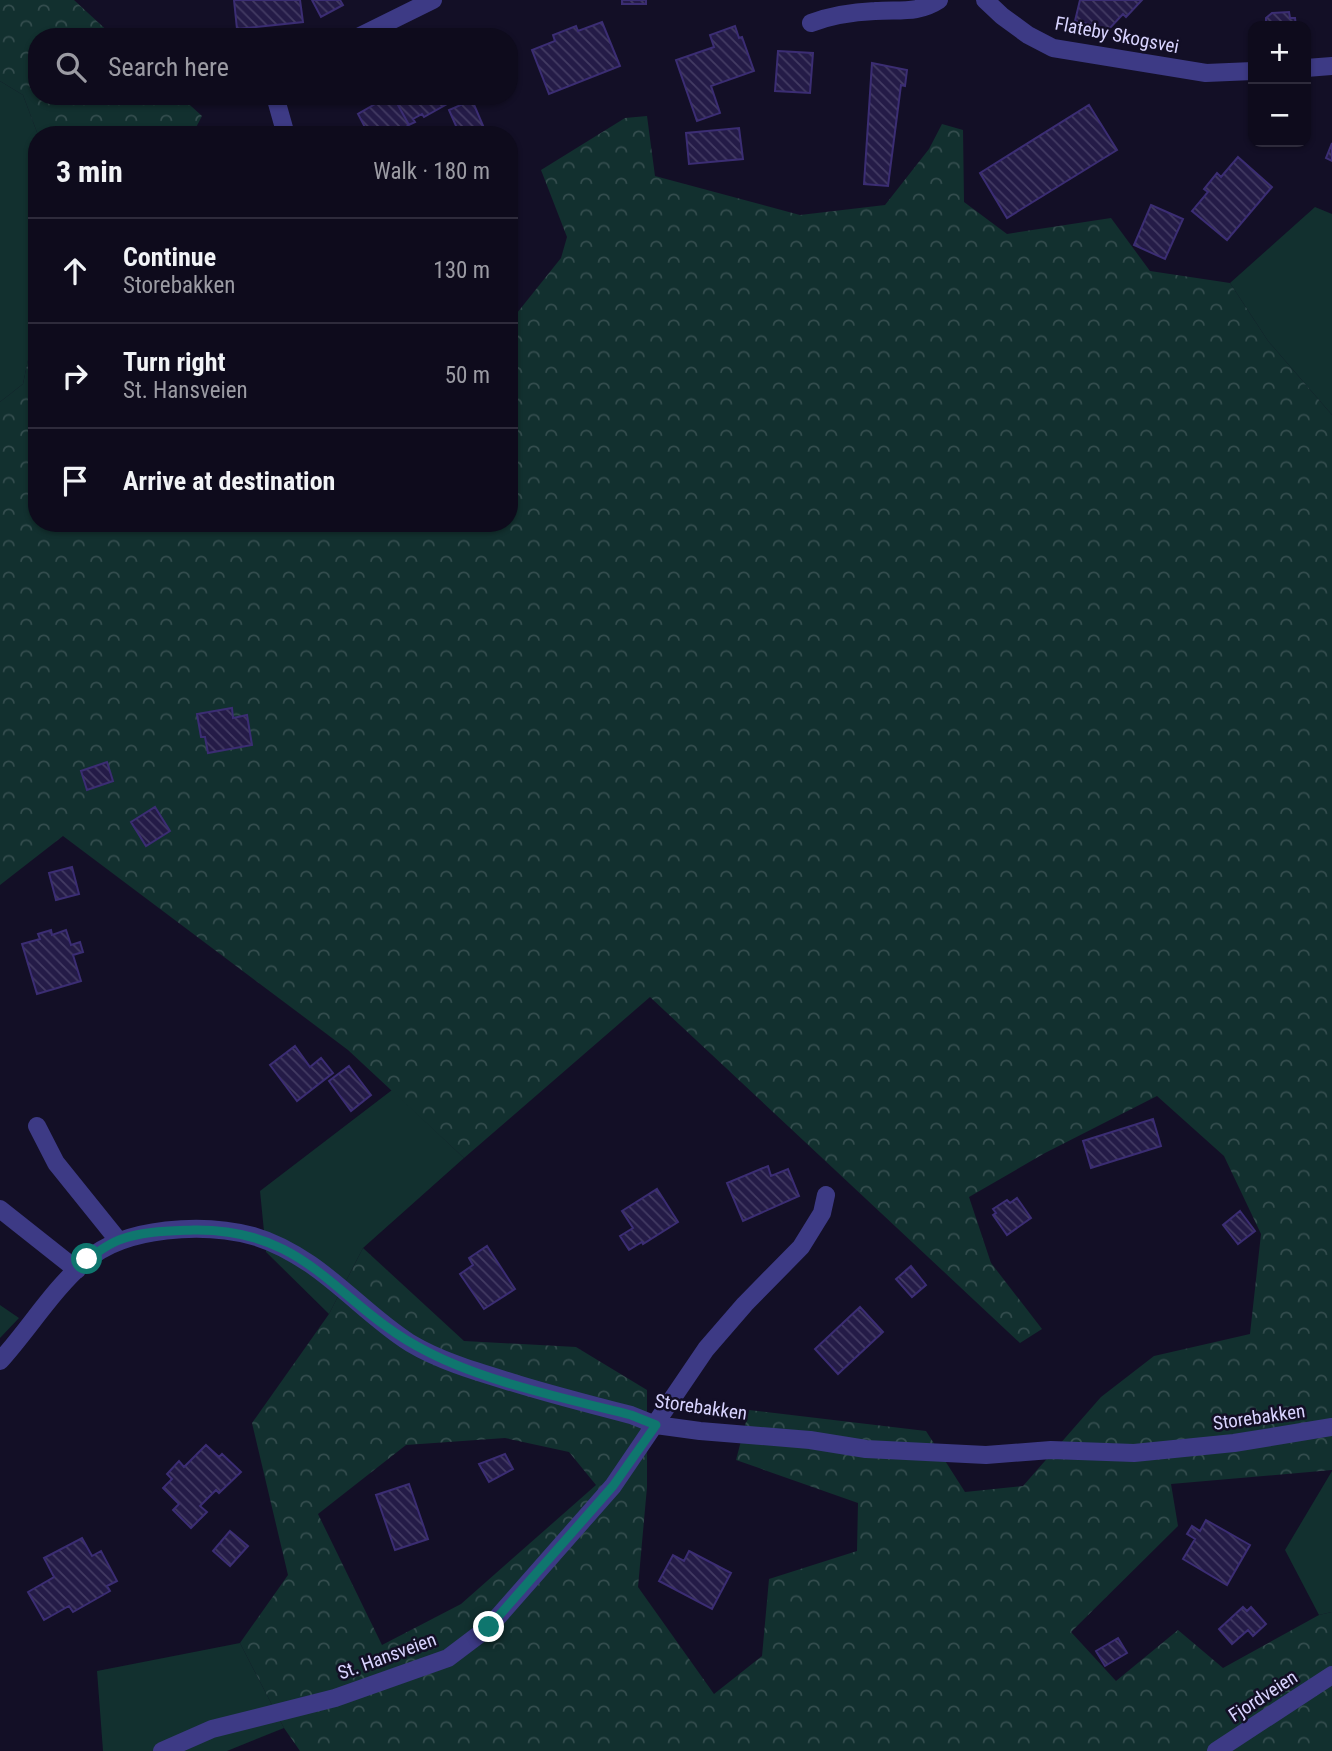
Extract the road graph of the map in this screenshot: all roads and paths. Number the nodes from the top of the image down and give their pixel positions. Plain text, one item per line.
1 (433, 0) edge
2 (939, 0) edge
3 (985, 0) edge
4 (811, 23) dead end
5 (376, 28) edge
6 (1332, 65) edge
7 (1311, 67) edge
8 (1248, 71) edge
9 (278, 105) edge
10 (283, 126) edge
11 (37, 1126) dead end
12 (826, 1195) dead end
13 (0, 1209) edge
14 (118, 1240) junction
15 (77, 1270) junction
16 (0, 1361) edge
17 (656, 1425) junction
18 (1332, 1427) edge
19 (1332, 1675) edge
20 (162, 1751) edge
21 (1216, 1751) edge

1 - 5 street
2 - 4 street
3 - 8 street, Flateby Skogsvei
6 - 7 street
9 - 10 street
11 - 14 street
12 - 17 street, St. Hansveien
13 - 15 street
14 - 15 street, Storebakken
14 - 17 street, Storebakken
15 - 16 street, Storebakken
17 - 18 street, Storebakken
17 - 20 street, St. Hansveien
19 - 21 street, Fjordveien

